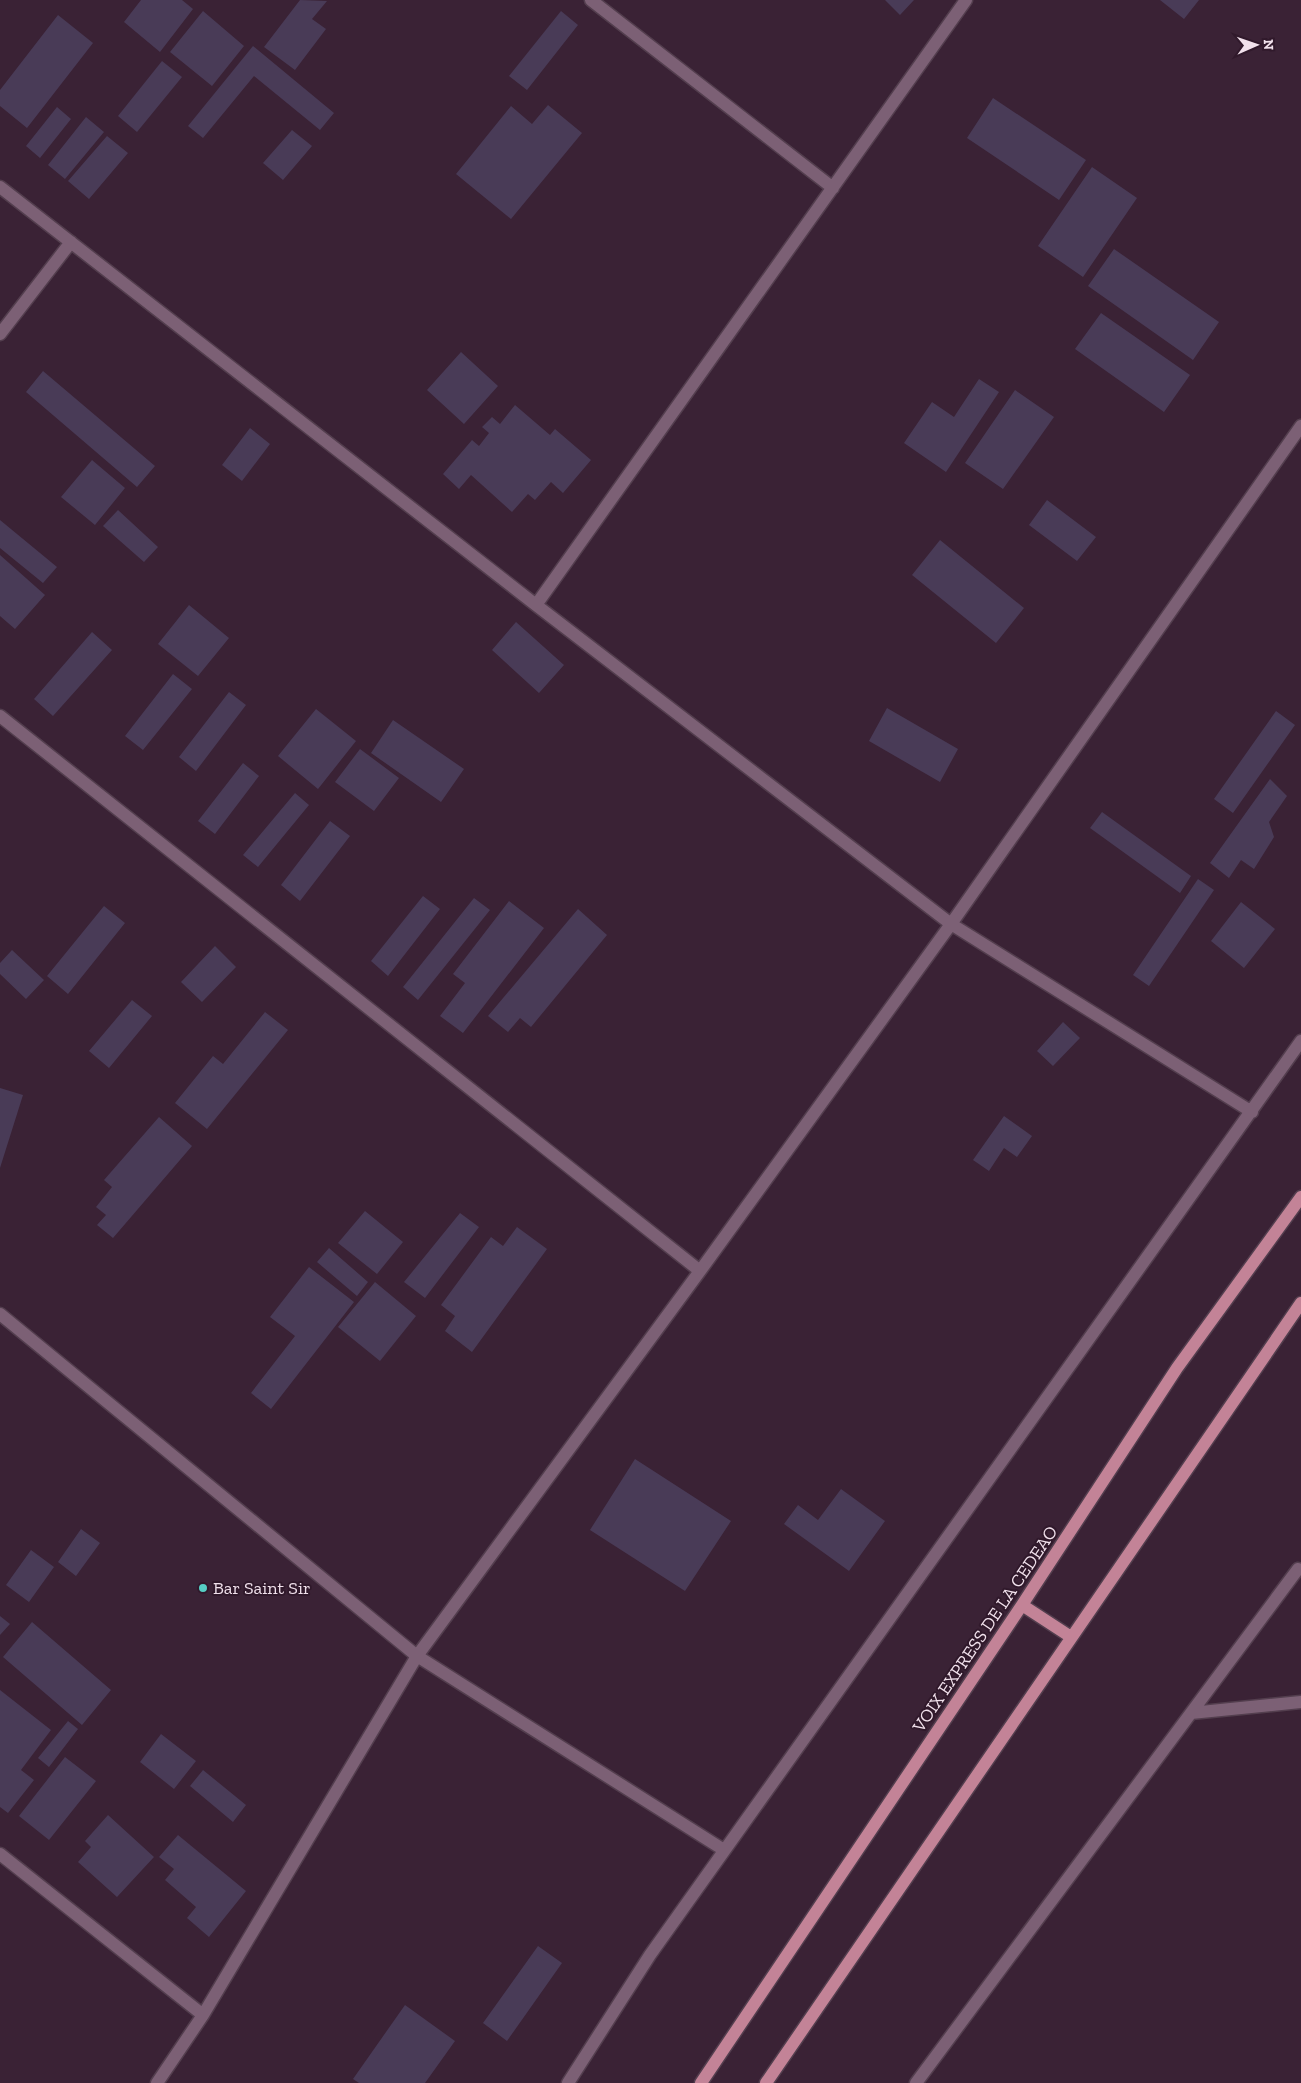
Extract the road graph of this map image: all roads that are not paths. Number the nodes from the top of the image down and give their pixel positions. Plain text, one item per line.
1 (591, 0) edge
2 (966, 0) edge
3 (0, 187) edge
4 (833, 188) junction
5 (71, 242) junction
6 (0, 334) edge
7 (1301, 426) edge
8 (536, 605) junction
9 (0, 716) edge
10 (951, 924) junction
11 (1301, 1041) edge
12 (1252, 1112) junction
13 (1301, 1197) edge
14 (700, 1271) junction
15 (1301, 1303) edge
16 (0, 1314) edge
17 (1298, 1569) dead end
18 (1022, 1605) junction
19 (1071, 1637) junction
20 (417, 1656) junction
21 (1301, 1702) edge
22 (1191, 1713) junction
23 (724, 1850) junction
24 (0, 1854) edge
25 (203, 2014) junction
26 (157, 2083) edge
27 (568, 2083) edge
28 (701, 2083) edge
29 (766, 2083) edge
30 (916, 2083) edge

1 - 4 street
2 - 4 street
3 - 5 street
4 - 8 street
5 - 6 street
5 - 8 street
7 - 10 street
8 - 10 street
9 - 14 street
10 - 12 street
10 - 14 street
11 - 12 street
12 - 23 street
13 - 18 main road, VOIX EXPRESS DE LA CEDEAO
14 - 20 street
15 - 19 main road
16 - 20 street
17 - 22 street
18 - 19 main road
18 - 28 main road, VOIX EXPRESS DE LA CEDEAO
19 - 29 main road
20 - 23 street
20 - 25 street
21 - 22 street
22 - 30 street
23 - 27 street
24 - 25 street
25 - 26 street

